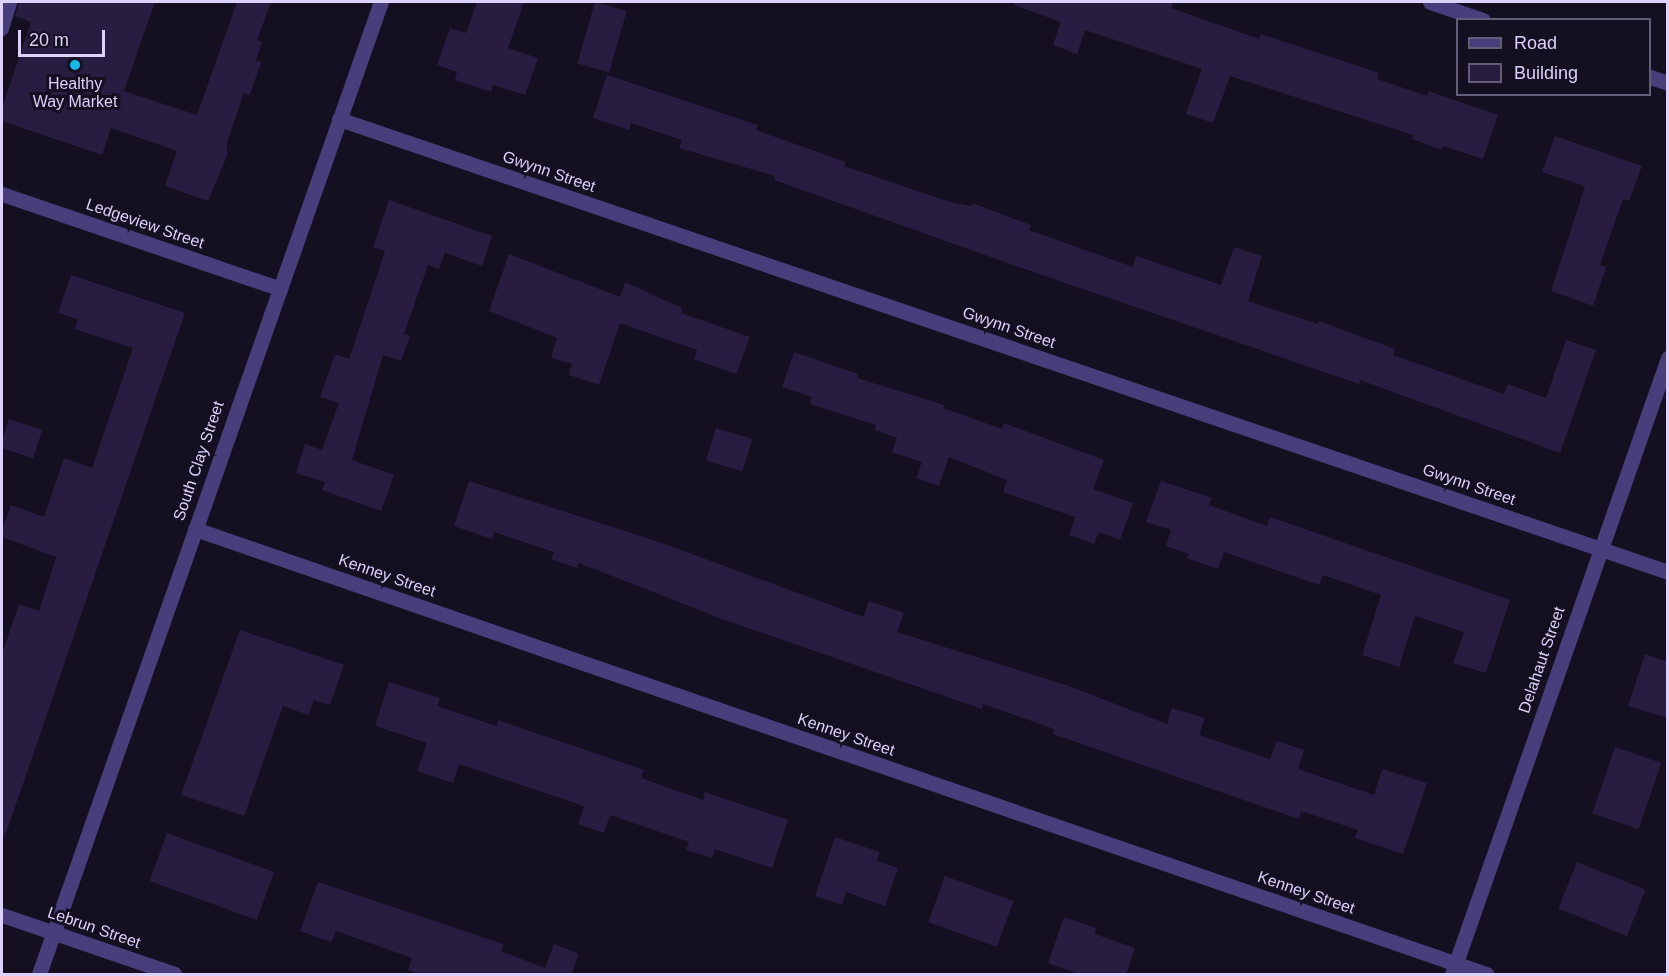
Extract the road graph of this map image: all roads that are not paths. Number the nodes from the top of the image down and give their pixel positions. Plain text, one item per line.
1 (10, 2) edge
2 (381, 2) edge
3 (1430, 2) edge
4 (1477, 18) edge
5 (2, 29) edge
6 (1651, 77) edge
7 (1668, 83) edge
8 (339, 119) junction
9 (2, 194) edge
10 (278, 288) junction
11 (1668, 358) edge
12 (195, 529) junction
13 (1600, 549) junction
14 (1668, 572) edge
15 (2, 915) edge
16 (54, 933) junction
17 (1453, 969) edge
18 (39, 975) edge
19 (174, 975) edge
20 (1486, 975) edge

1 - 5 lane
2 - 8 street, South Clay Street
3 - 4 street
6 - 7 street
8 - 10 street, South Clay Street
8 - 13 street, Gwynn Street
9 - 10 street, Ledgeview Street
10 - 12 street, South Clay Street
11 - 13 street, Delahaut Street
12 - 16 street, South Clay Street
12 - 17 street, Kenney Street
13 - 14 street, Gwynn Street
13 - 17 street, Delahaut Street
15 - 16 street, Lebrun Street
16 - 18 street, South Clay Street
16 - 19 street, Lebrun Street
17 - 20 street, Kenney Street

